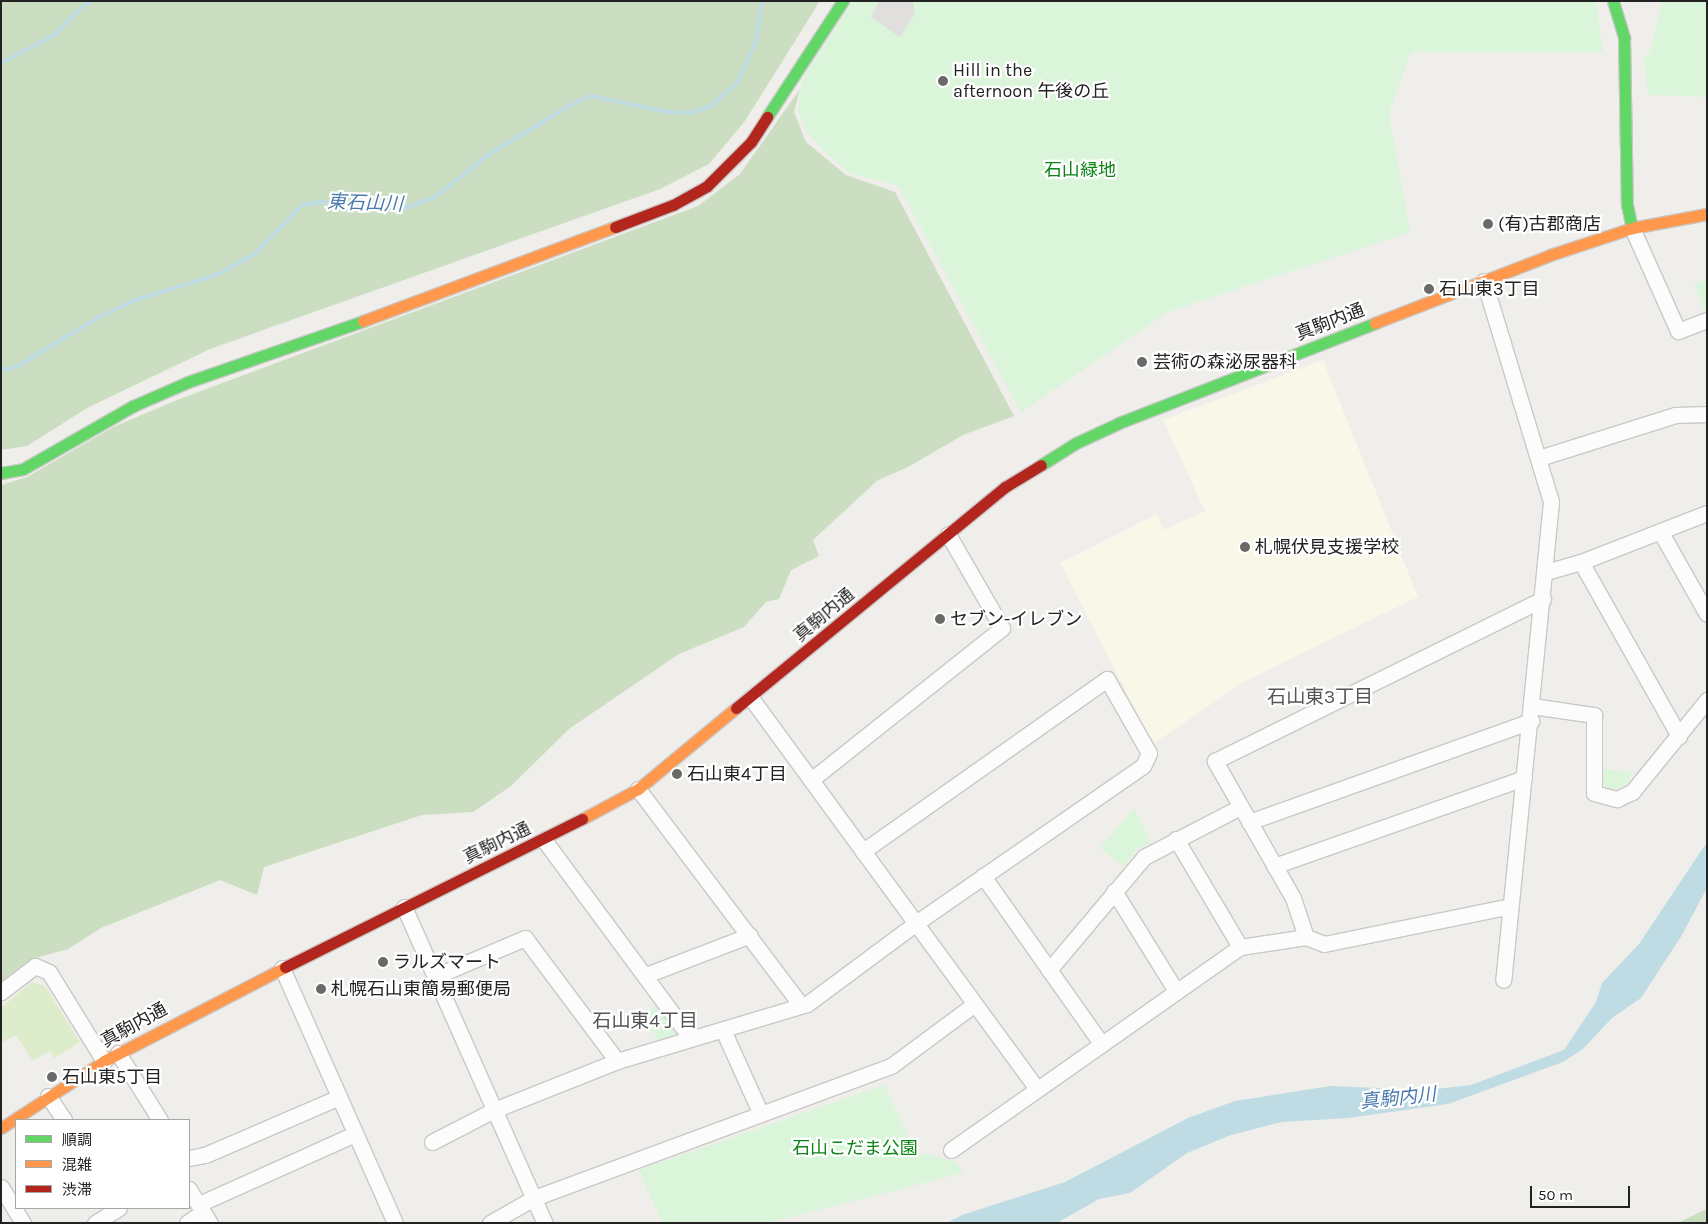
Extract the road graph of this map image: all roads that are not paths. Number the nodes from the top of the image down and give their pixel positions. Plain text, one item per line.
1 (843, 1) edge
2 (1613, 1) edge
3 (1705, 218) edge
4 (1632, 228) junction
5 (1484, 281) junction
6 (1707, 320) edge
7 (1707, 414) edge
8 (1539, 458) junction
9 (1, 473) edge
10 (1707, 513) edge
11 (1660, 531) junction
12 (948, 534) junction
13 (1581, 562) junction
14 (1546, 572) junction
15 (1543, 599) junction
16 (1707, 614) edge
17 (751, 698) junction
18 (1707, 700) edge
19 (1532, 706) junction
20 (1531, 721) junction
21 (1679, 736) junction
22 (1524, 778) junction
23 (811, 780) junction
24 (638, 789) junction
25 (1240, 807) junction
26 (1249, 822) junction
27 (1176, 839) junction
28 (544, 840) junction
29 (863, 851) junction
30 (1274, 866) junction
31 (984, 876) junction
32 (1114, 891) junction
33 (1510, 906) junction
34 (404, 907) junction
35 (916, 923) junction
36 (750, 935) junction
37 (1306, 937) junction
38 (1240, 947) junction
39 (282, 968) junction
40 (1049, 970) junction
41 (646, 975) junction
42 (436, 976) junction
43 (1503, 980) dead end
44 (1176, 991) junction
45 (1, 992) edge
46 (800, 1004) junction
47 (973, 1005) junction
48 (723, 1030) junction
49 (691, 1039) junction
50 (1101, 1043) junction
51 (118, 1053) junction
52 (104, 1061) junction
53 (617, 1061) junction
54 (1037, 1089) junction
55 (48, 1096) junction
56 (339, 1097) junction
57 (494, 1110) junction
58 (761, 1114) junction
59 (63, 1119) edge
60 (159, 1119) edge
61 (1, 1128) edge
62 (356, 1134) junction
63 (432, 1142) dead end
64 (951, 1150) dead end
65 (190, 1158) edge
66 (1, 1187) edge
67 (190, 1190) edge
68 (534, 1198) junction
69 (117, 1209) edge
70 (204, 1213) edge
71 (392, 1222) edge
72 (22, 1223) edge
73 (95, 1223) edge
74 (187, 1223) edge
75 (490, 1223) edge
76 (545, 1223) edge

1 - 9 main road
2 - 4 main road
3 - 4 main road, 真駒内通
4 - 5 main road, 真駒内通
4 - 6 street
5 - 8 street
5 - 12 main road, 真駒内通
7 - 8 street
8 - 14 street
10 - 11 street
11 - 13 street
11 - 16 street
12 - 17 main road, 真駒内通
12 - 23 street
13 - 14 street
13 - 21 street
14 - 15 street
15 - 19 street
15 - 25 street
17 - 23 street
17 - 24 main road, 真駒内通
18 - 21 street
19 - 20 street
19 - 21 street
20 - 22 street
20 - 26 street
22 - 30 street
22 - 33 street
23 - 29 street
24 - 28 main road, 真駒内通
24 - 36 street
25 - 26 street
25 - 27 street
26 - 30 street
27 - 32 street
27 - 38 street
28 - 34 main road, 真駒内通
28 - 41 street
29 - 31 street
29 - 35 street
30 - 37 street
31 - 35 street
31 - 40 street
32 - 40 street
32 - 44 street
33 - 37 street
33 - 43 street
34 - 39 main road, 真駒内通
34 - 42 street
35 - 46 street
35 - 47 street
36 - 41 street
36 - 46 street
37 - 38 street
38 - 44 street
39 - 51 main road, 真駒内通
39 - 56 street
40 - 50 street
41 - 49 street
42 - 53 street
42 - 57 street
44 - 50 street
45 - 52 street
46 - 48 street
47 - 54 street
47 - 58 street
48 - 49 street
48 - 58 street
49 - 53 street
50 - 54 street
51 - 52 main road, 真駒内通
51 - 60 street
52 - 55 main road, 真駒内通
53 - 57 street
54 - 64 street
55 - 59 street
55 - 61 main road, 真駒内通
56 - 62 street
56 - 65 street
57 - 63 street
57 - 68 street
58 - 68 street
62 - 70 street
62 - 71 street
66 - 72 street
67 - 70 street
68 - 75 street
68 - 76 street
69 - 73 street
70 - 74 street

